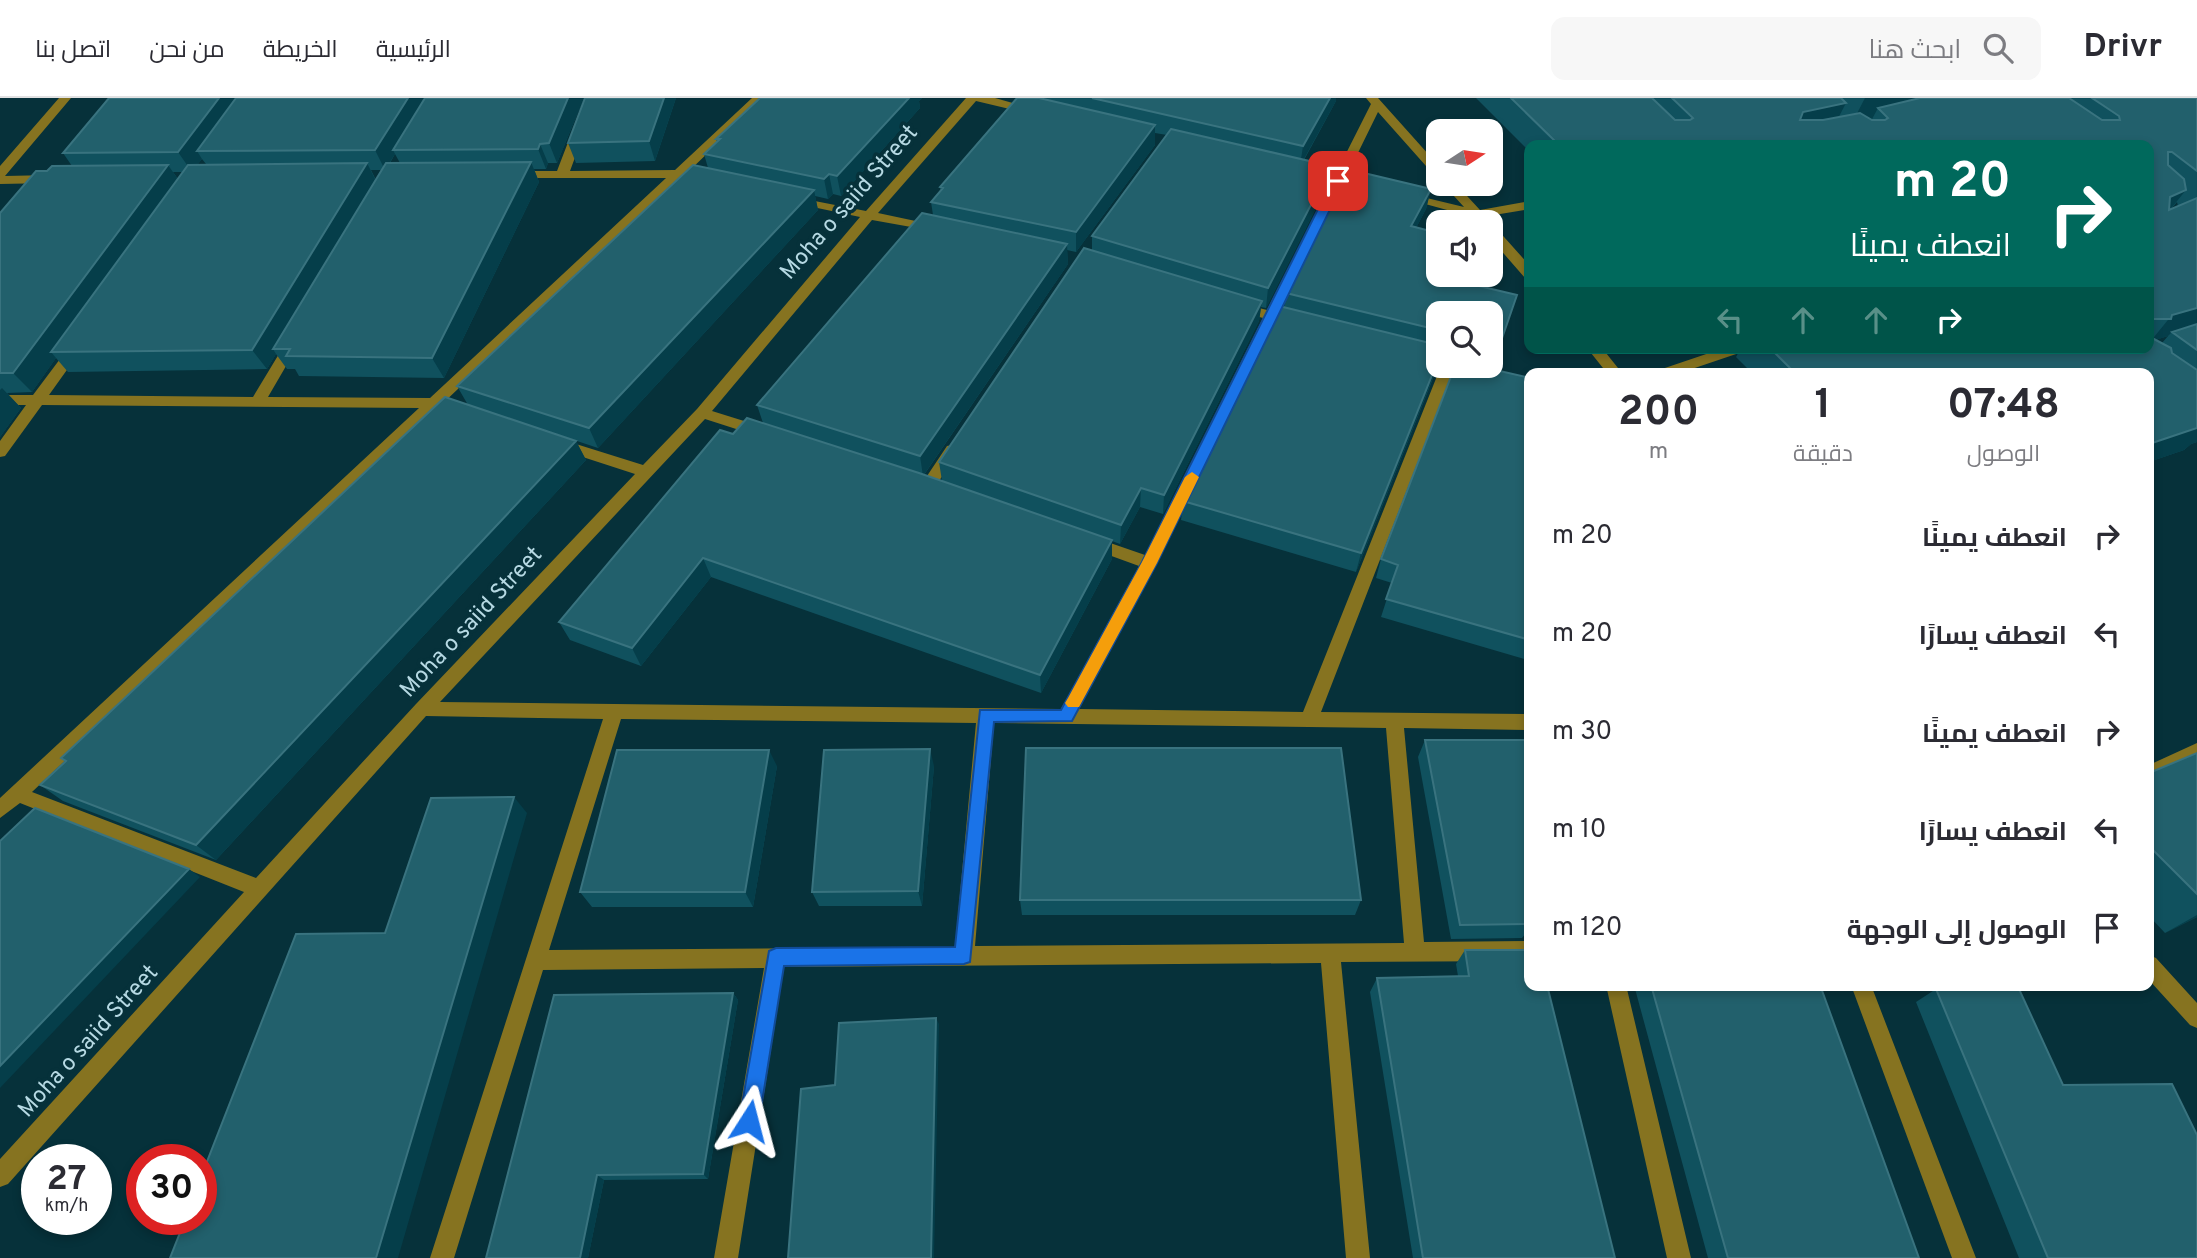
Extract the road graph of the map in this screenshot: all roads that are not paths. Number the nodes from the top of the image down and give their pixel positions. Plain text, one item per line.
1 (65, 98) edge
2 (591, 98) edge
3 (759, 98) edge
4 (972, 98) edge
5 (980, 98) edge
6 (1374, 101) edge
7 (1046, 114) edge
8 (1426, 159) edge
9 (681, 173) junction
10 (496, 175) edge
11 (562, 175) junction
12 (0, 177) edge
13 (65, 179) edge
14 (719, 182) edge
15 (1388, 193) edge
16 (1460, 196) edge
17 (783, 197) edge
18 (1524, 207) edge
19 (1451, 210) edge
20 (1473, 210) edge
21 (1503, 212) edge
22 (869, 215) junction
23 (948, 232) edge
24 (1503, 245) edge
25 (1524, 268) edge
26 (1220, 302) edge
27 (1271, 317) junction
28 (1310, 327) edge
29 (300, 330) edge
30 (85, 334) edge
31 (1599, 354) edge
32 (1722, 354) edge
33 (1611, 368) edge
34 (1679, 368) edge
35 (1443, 378) edge
36 (0, 400) edge
37 (37, 400) junction
38 (258, 401) junction
39 (441, 404) junction
40 (702, 413) junction
41 (540, 437) edge
42 (777, 437) edge
43 (958, 440) edge
44 (0, 452) edge
45 (646, 472) junction
46 (928, 486) edge
47 (1071, 536) edge
48 (1149, 563) junction
49 (422, 709) junction
50 (614, 711) junction
51 (986, 715) junction
52 (1066, 716) junction
53 (1309, 719) junction
54 (1395, 720) junction
55 (1524, 722) edge
56 (2197, 751) edge
57 (2154, 772) edge
58 (17, 794) junction
59 (0, 810) edge
60 (258, 888) junction
61 (1524, 951) edge
62 (1330, 952) junction
63 (1415, 952) junction
64 (964, 956) junction
65 (776, 957) junction
66 (536, 960) junction
67 (2154, 971) edge
68 (1617, 991) edge
69 (1863, 991) edge
70 (2197, 1018) edge
71 (0, 1176) edge
72 (442, 1258) edge
73 (726, 1258) edge
74 (1358, 1258) edge
75 (1679, 1258) edge
76 (1964, 1258) edge

1 - 12 street
2 - 11 street
3 - 9 street
4 - 22 street, Moha o saiid Street
5 - 7 street
6 - 8 street
6 - 27 street
9 - 11 street
9 - 14 street
9 - 39 street
10 - 11 street
12 - 13 street
15 - 19 street
16 - 20 street
17 - 22 street
18 - 21 street
22 - 23 street
22 - 40 street, Moha o saiid Street
24 - 25 street
26 - 27 street
27 - 28 street
27 - 48 street
29 - 38 street
30 - 37 street
31 - 33 street
32 - 34 street
35 - 53 street
36 - 37 street
37 - 38 street
37 - 44 street
38 - 39 street
39 - 58 street
40 - 42 street
40 - 45 street, Moha o saiid Street
41 - 45 street
43 - 46 street
45 - 49 street, Moha o saiid Street
47 - 48 street
48 - 52 street
49 - 50 street
49 - 60 street, Moha o saiid Street
50 - 51 street
50 - 66 street
51 - 52 street
51 - 64 street
52 - 53 street
53 - 54 street
54 - 55 street
54 - 63 street
56 - 57 street
58 - 59 street
58 - 60 street
60 - 71 street, Moha o saiid Street
61 - 63 street
62 - 63 street
62 - 64 street
62 - 74 street
64 - 65 street
65 - 66 street
65 - 73 street
66 - 72 street
67 - 70 street
68 - 75 street
69 - 76 street

